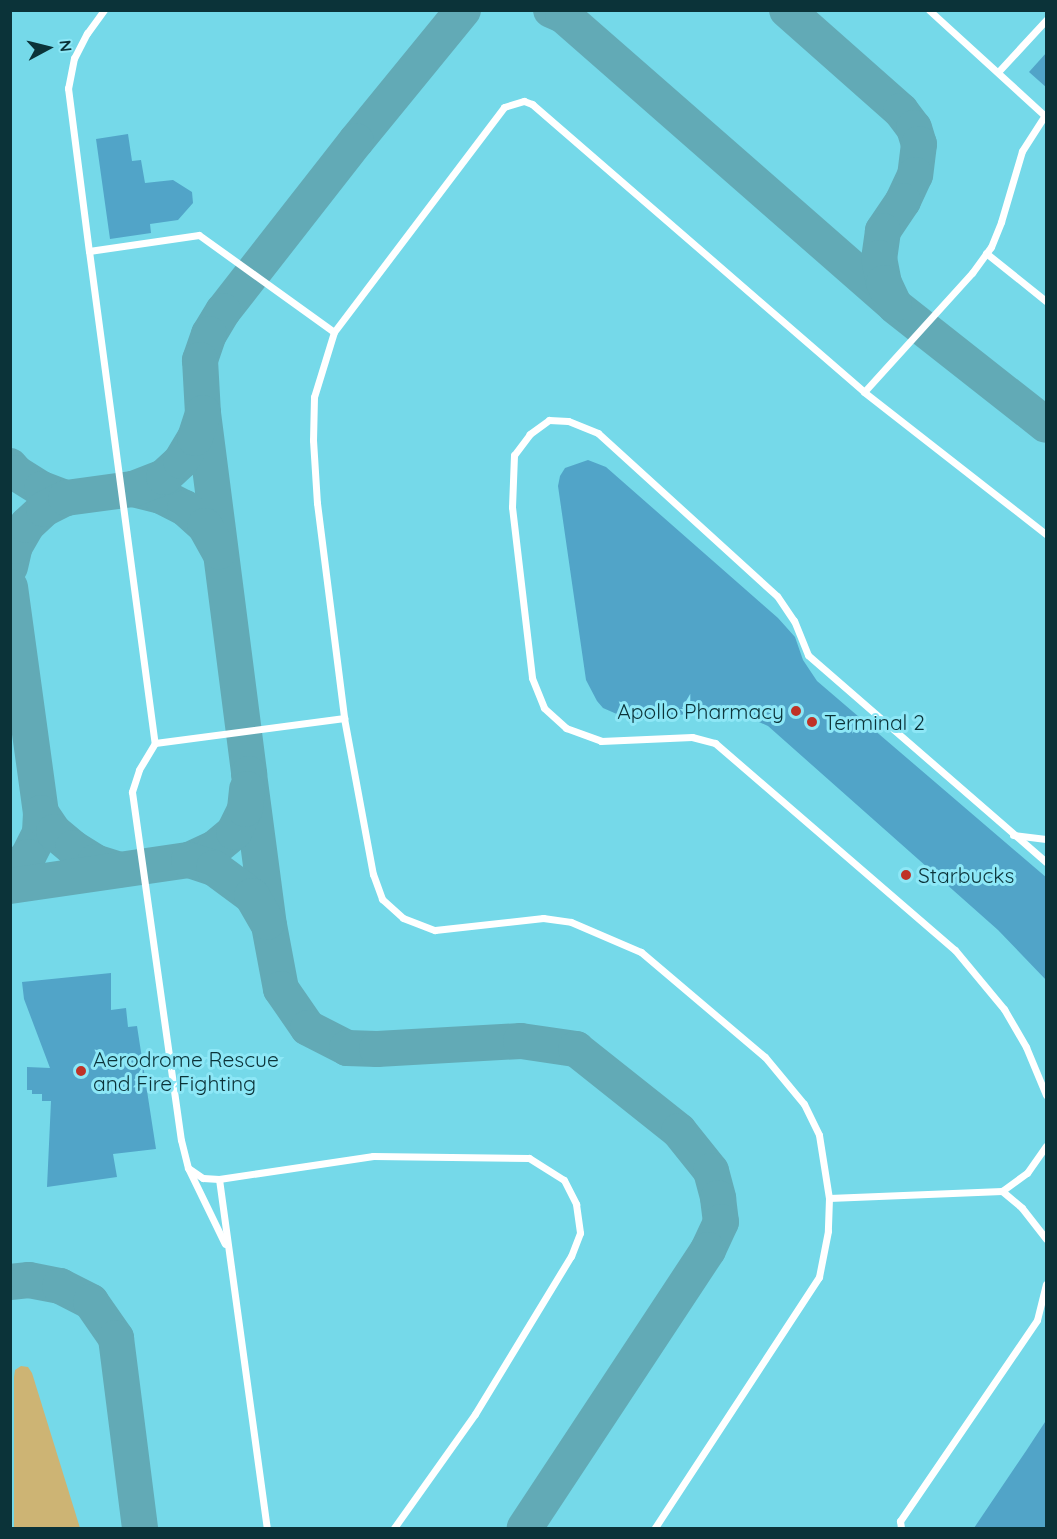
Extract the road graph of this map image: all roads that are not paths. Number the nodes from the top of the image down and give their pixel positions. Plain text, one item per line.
1 (104, 10) edge
2 (929, 10) edge
3 (1047, 20) edge
4 (998, 72) junction
5 (1046, 116) edge
6 (89, 251) junction
7 (986, 253) junction
8 (1047, 301) edge
9 (334, 332) junction
10 (864, 392) junction
11 (1047, 534) edge
12 (344, 718) junction
13 (155, 743) junction
14 (1012, 835) junction
15 (1047, 839) edge
16 (1047, 862) edge
17 (1047, 1095) edge
18 (1047, 1146) edge
19 (188, 1168) junction
20 (219, 1179) junction
21 (1002, 1191) junction
22 (829, 1198) junction
23 (1047, 1239) edge
24 (228, 1252) junction
25 (1047, 1284) edge
26 (267, 1528) edge
27 (394, 1528) edge
28 (655, 1528) edge
29 (901, 1528) edge

1 - 6 lane
2 - 4 lane
3 - 4 lane
4 - 5 lane
5 - 7 lane
6 - 9 lane
6 - 13 lane
7 - 8 lane
7 - 10 lane
9 - 10 lane
9 - 12 lane
10 - 11 lane
12 - 13 lane
12 - 22 lane
13 - 19 lane
14 - 15 lane
14 - 16 lane
14 - 17 lane
18 - 21 lane
19 - 20 lane
19 - 24 lane
20 - 24 lane
20 - 27 lane
21 - 22 lane
21 - 23 lane
22 - 28 lane
24 - 26 lane
25 - 29 lane

